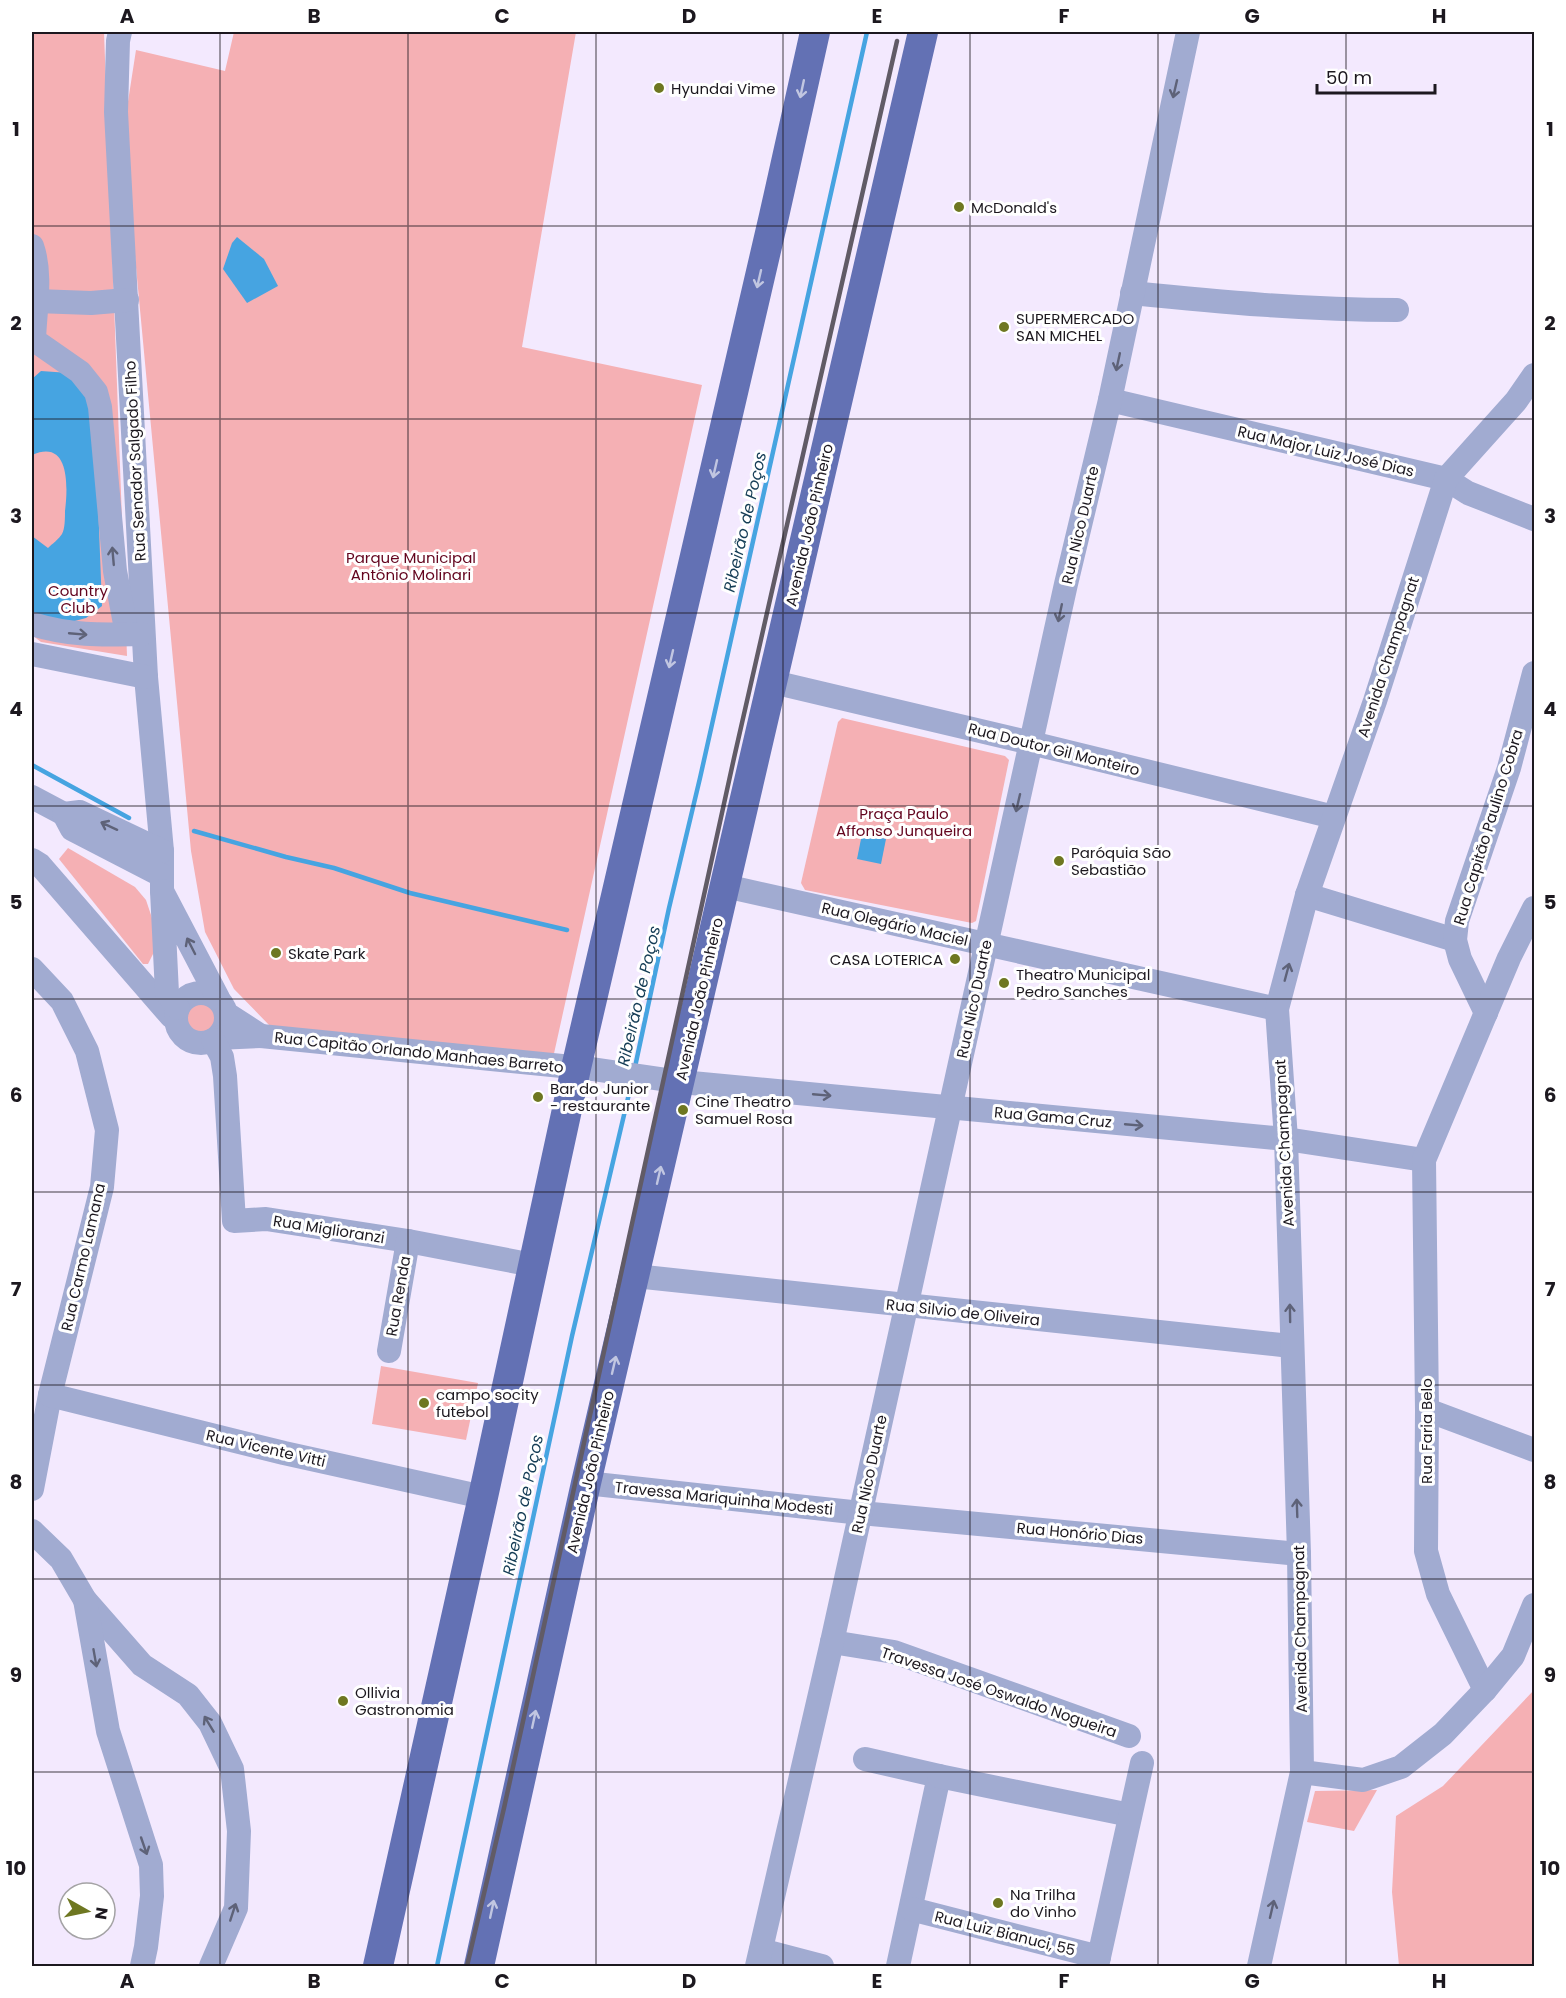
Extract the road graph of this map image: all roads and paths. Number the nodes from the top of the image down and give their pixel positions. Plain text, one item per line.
1 (120, 32) edge
2 (815, 32) edge
3 (923, 32) edge
4 (1188, 32) edge
5 (32, 246) edge
6 (1132, 293) junction
7 (127, 300) junction
8 (36, 301) junction
9 (1397, 310) dead end
10 (33, 342) edge
11 (1534, 375) edge
12 (1110, 400) junction
13 (1446, 479) junction
14 (1534, 519) edge
15 (32, 624) edge
16 (135, 634) junction
17 (32, 654) edge
18 (1534, 673) edge
19 (146, 677) junction
20 (773, 682) junction
21 (1031, 742) junction
22 (32, 797) edge
23 (64, 814) junction
24 (1334, 817) junction
25 (162, 851) junction
26 (32, 860) edge
27 (162, 883) junction
28 (725, 886) junction
29 (1307, 895) junction
30 (1534, 908) edge
31 (1455, 940) junction
32 (986, 945) junction
33 (32, 969) edge
34 (222, 1006) junction
35 (1277, 1009) junction
36 (1485, 1013) junction
37 (177, 1015) junction
38 (261, 1036) junction
39 (215, 1039) junction
40 (590, 1069) junction
41 (650, 1079) joint
42 (681, 1082) junction
43 (951, 1108) junction
44 (1286, 1139) junction
45 (1425, 1160) junction
46 (408, 1241) junction
47 (532, 1265) junction
48 (635, 1276) junction
49 (906, 1306) junction
50 (1291, 1346) junction
51 (389, 1351) dead end
52 (50, 1395) junction
53 (1427, 1410) junction
54 (1534, 1450) edge
55 (586, 1483) junction
56 (32, 1489) edge
57 (483, 1497) junction
58 (861, 1513) junction
59 (32, 1531) edge
60 (1299, 1554) junction
61 (85, 1600) junction
62 (1534, 1605) edge
63 (832, 1642) junction
64 (1485, 1690) junction
65 (1129, 1736) dead end
66 (865, 1759) dead end
67 (1142, 1762) dead end
68 (1302, 1772) junction
69 (939, 1776) junction
70 (1130, 1815) junction
71 (911, 1909) junction
72 (759, 1958) edge
73 (1098, 1962) edge
74 (142, 1966) edge
75 (211, 1966) edge
76 (378, 1966) edge
77 (479, 1966) edge
78 (822, 1966) edge
79 (898, 1966) edge
80 (1259, 1966) edge

1 - 7 street, Rua Senador Salgado Filho
2 -> 40 main road
3 - 20 main road, Avenida João Pinheiro
4 -> 6 street, Rua Nico Duarte
5 - 8 street
6 - 9 street
6 -> 12 street, Rua Nico Duarte
7 - 8 street
7 - 16 street, Rua Senador Salgado Filho
8 - 10 street
16 -> 10 street
11 - 13 street, Avenida Champagnat
12 - 13 street, Rua Major Luiz José Dias
12 -> 21 street, Rua Nico Duarte
13 - 14 street, Rua Major Luiz José Dias
13 - 24 street, Avenida Champagnat
15 -> 16 street
16 - 19 street, Rua Senador Salgado Filho
17 - 19 street
18 - 31 street, Rua Capitão Paulino Cobra
19 - 25 street, Rua Senador Salgado Filho
20 - 21 street, Rua Doutor Gil Monteiro
20 - 28 main road, Avenida João Pinheiro
21 - 24 street, Rua Doutor Gil Monteiro
21 -> 32 street, Rua Nico Duarte
22 - 23 street
25 -> 23 street
23 - 27 street
24 - 29 street, Avenida Champagnat
25 - 27 street, Rua Senador Salgado Filho
26 - 37 street
34 -> 27 street
27 - 37 street, Rua Senador Salgado Filho
28 - 32 street, Rua Olegário Maciel
28 - 42 main road, Avenida João Pinheiro
29 - 31 street
35 -> 29 street, Avenida Champagnat
30 - 36 street
31 - 36 street, Rua Capitão Paulino Cobra
32 - 35 street, Rua Olegário Maciel
32 - 43 street, Rua Nico Duarte
33 - 52 street, Rua Carmo Lamana
34 - 37 street
34 - 38 street
34 - 39 street
35 - 44 street, Avenida Champagnat
36 - 45 street
37 - 39 street
38 - 39 street, Rua Capitão Orlando Manhaes Barreto
38 - 40 street, Rua Capitão Orlando Manhaes Barreto
39 - 46 street, Rua Miglioranzi
40 - 41 street, Rua Capitão Orlando Manhaes Barreto
40 - 47 main road
41 - 42 street, Rua Gama Cruz
42 -> 43 street, Rua Gama Cruz
48 -> 42 main road, Avenida João Pinheiro
43 -> 44 street, Rua Gama Cruz
43 - 49 street, Rua Nico Duarte
44 - 45 street, Rua Gama Cruz
50 -> 44 street, Avenida Champagnat
45 - 53 street, Rua Faria Belo
46 - 47 street, Rua Miglioranzi
46 - 51 street, Rua Renda
47 - 57 main road
48 - 49 street, Rua Silvio de Oliveira
55 -> 48 main road, Avenida João Pinheiro
49 - 50 street, Rua Silvio de Oliveira
49 - 58 street, Rua Nico Duarte
60 -> 50 street, Avenida Champagnat
52 - 56 street, Rua Carmo Lamana
52 - 57 street, Rua Vicente Vitti
53 - 54 street
53 - 64 street, Rua Faria Belo
55 - 58 street, Travessa Mariquinha Modesti
77 -> 55 main road, Avenida João Pinheiro
57 - 76 main road
58 - 60 street, Rua Honório Dias
58 - 63 street, Rua Nico Duarte
59 - 61 street
60 - 68 street, Avenida Champagnat
61 -> 74 street
75 -> 61 street
62 - 64 street
63 - 65 street, Travessa José Oswaldo Nogueira
63 - 72 street, Rua Nico Duarte
64 - 68 street
66 - 69 street
67 - 70 street
80 -> 68 street, Avenida Champagnat
69 - 70 street
69 - 71 street
70 - 73 street
71 - 73 street, Rua Luiz Bianuci, 55
71 - 79 street
72 - 78 street

